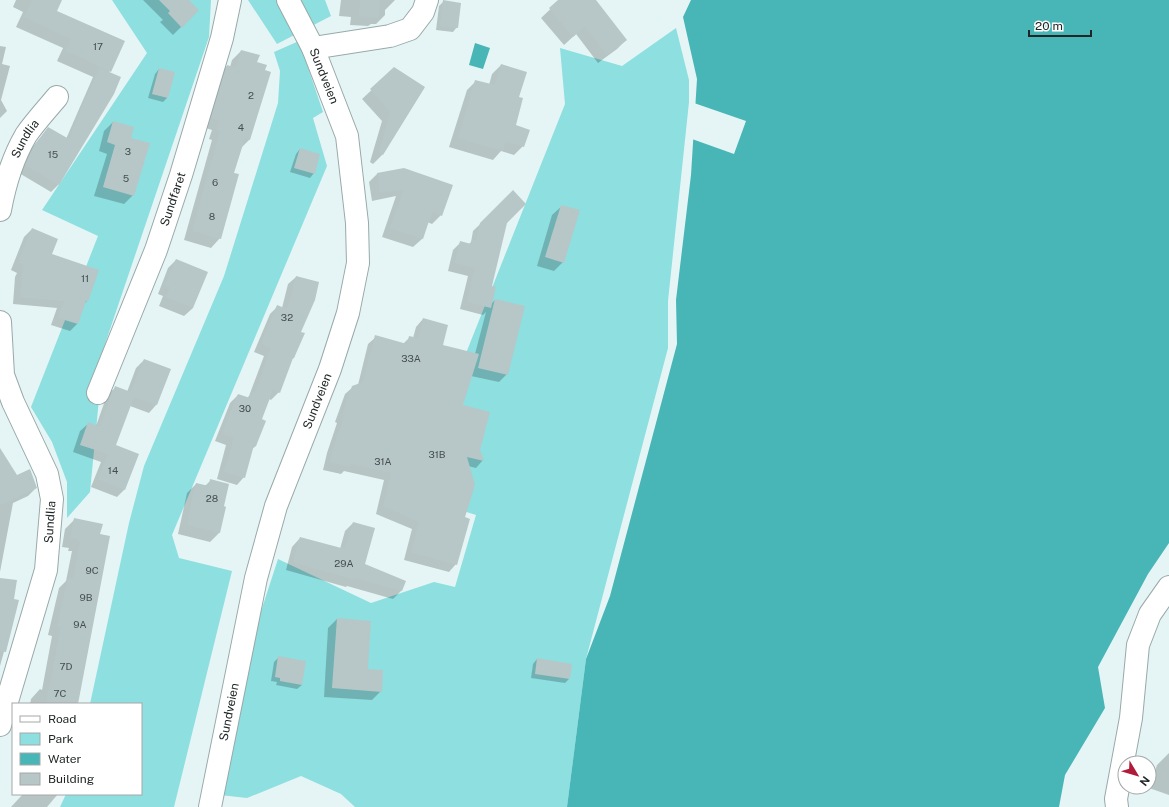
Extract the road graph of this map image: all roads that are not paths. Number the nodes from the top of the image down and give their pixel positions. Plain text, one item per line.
1 (230, 0) edge
2 (288, 0) edge
3 (427, 0) edge
4 (313, 48) junction
5 (57, 96) dead end
6 (0, 210) edge
7 (0, 322) edge
8 (98, 393) dead end
9 (1169, 587) edge
10 (0, 725) edge
11 (210, 807) edge
12 (1117, 807) edge

1 - 8 street, Sundfaret
2 - 4 street, Sundveien
3 - 4 street
4 - 11 street, Sundveien
5 - 6 street, Sundlia
7 - 10 street, Sundlia
9 - 12 street

